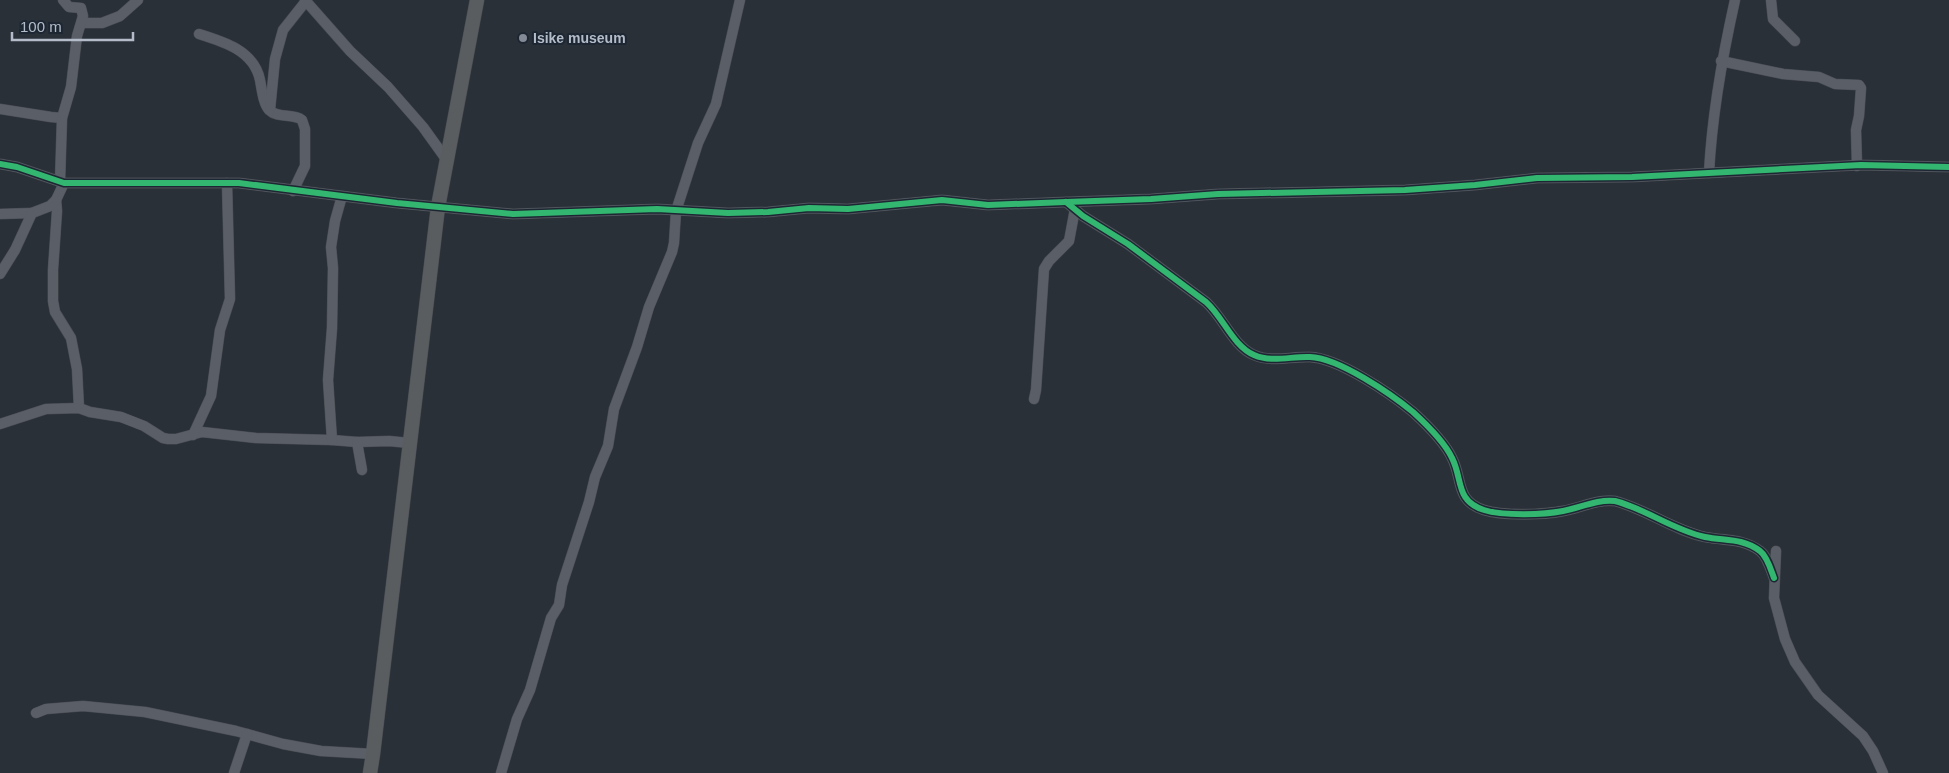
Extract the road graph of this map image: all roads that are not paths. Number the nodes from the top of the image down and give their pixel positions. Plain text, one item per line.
1 (63, 0) edge
2 (138, 0) edge
3 (306, 0) edge
4 (478, 0) edge
5 (740, 0) edge
6 (1735, 0) edge
7 (1771, 0) edge
8 (82, 23) junction
9 (199, 34) dead end
10 (1795, 41) dead end
11 (1721, 61) junction
12 (0, 109) edge
13 (270, 110) junction
14 (62, 118) junction
15 (446, 159) junction
16 (0, 164) edge
17 (1857, 166) junction
18 (1949, 167) edge
19 (1709, 173) junction
20 (62, 182) junction
21 (227, 183) junction
22 (293, 191) junction
23 (342, 196) junction
24 (56, 200) junction
25 (1066, 202) junction
26 (438, 207) junction
27 (1075, 209) junction
28 (676, 211) junction
29 (0, 214) edge
30 (32, 214) junction
31 (0, 274) edge
32 (1034, 399) dead end
33 (79, 408) junction
34 (0, 424) edge
35 (193, 434) junction
36 (332, 440) junction
37 (357, 442) junction
38 (410, 443) junction
39 (362, 470) dead end
40 (1776, 551) dead end
41 (1774, 578) junction
42 (36, 713) dead end
43 (247, 734) junction
44 (374, 754) junction
45 (234, 773) edge
46 (370, 773) edge
47 (501, 773) edge
48 (1883, 773) edge

1 - 8 street
2 - 8 street
3 - 13 street
3 - 15 street
4 - 15 highway
5 - 28 street
6 - 11 street
7 - 10 street
8 - 14 street
9 - 13 street
11 - 17 street
11 - 19 street
12 - 14 street
13 - 22 street
14 - 20 street
15 - 26 highway
16 - 20 street
17 - 18 street
17 - 19 street
19 - 25 street
20 - 21 street
20 - 24 street
21 - 22 street
21 - 35 street
22 - 23 street
23 - 26 street
23 - 36 street
24 - 30 street
24 - 33 street
25 - 27 street
25 - 28 street
26 - 28 street
26 - 38 highway
27 - 32 street
27 - 41 street
28 - 47 street
29 - 30 street
30 - 31 street
33 - 34 street
33 - 35 street
35 - 36 street
36 - 37 street
37 - 38 street
37 - 39 street
38 - 44 highway
40 - 41 street
41 - 48 street
42 - 43 street
43 - 44 street
43 - 45 street
44 - 46 highway

